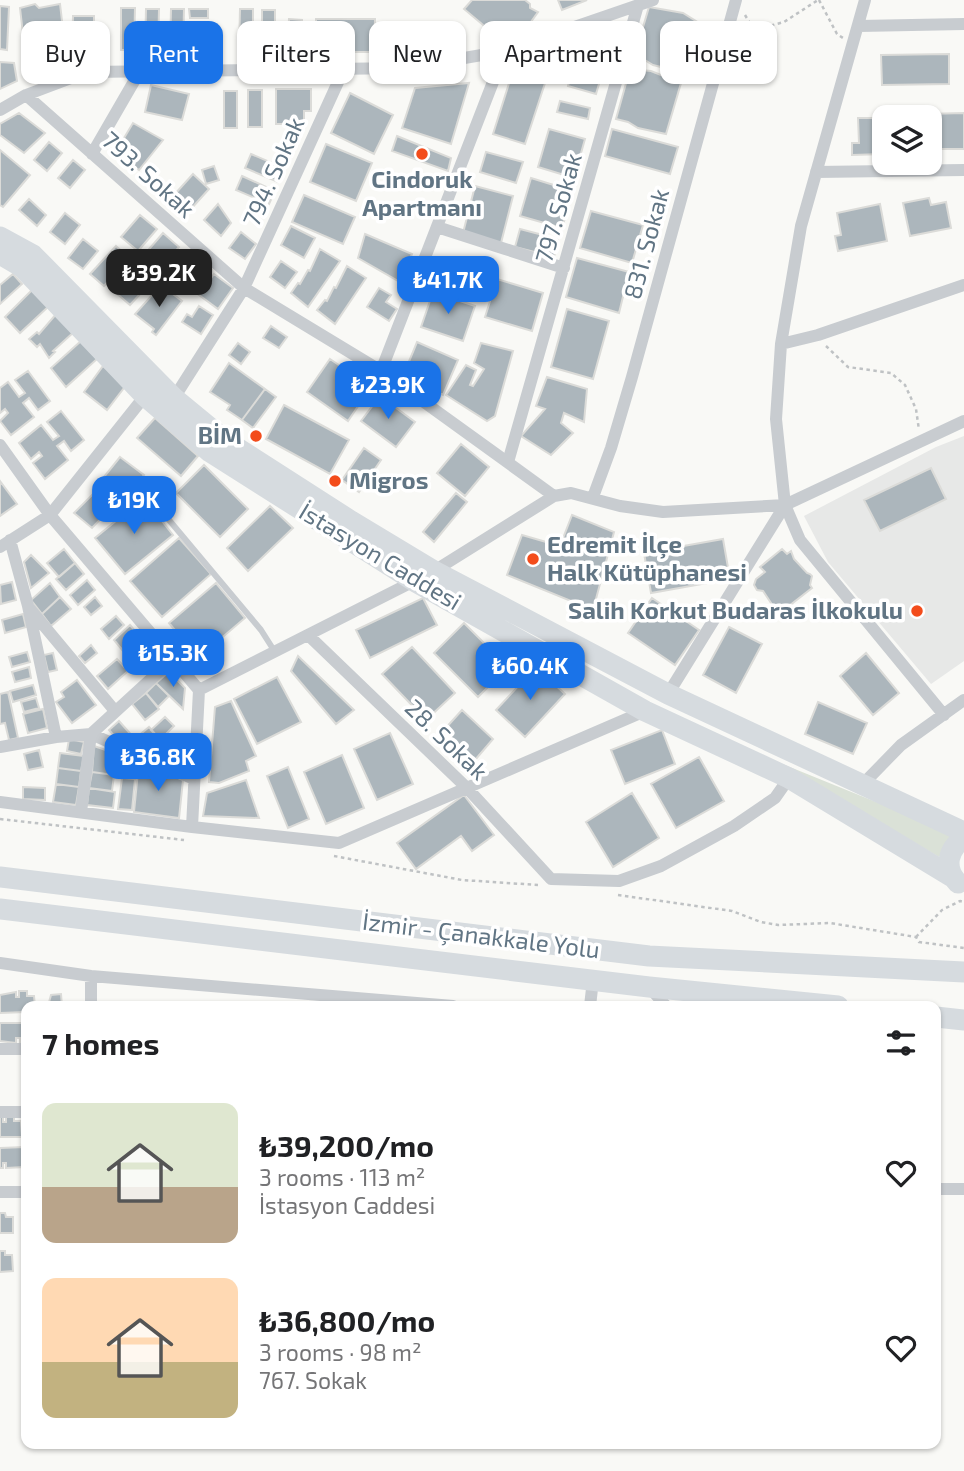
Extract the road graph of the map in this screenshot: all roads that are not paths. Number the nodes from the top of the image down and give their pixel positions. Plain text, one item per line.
1 (653, 0) edge
2 (736, 0) edge
3 (865, 0) edge
4 (638, 5) junction
5 (592, 21) edge
6 (964, 24) edge
7 (859, 26) junction
8 (480, 55) edge
9 (355, 69) edge
10 (124, 71) edge
11 (132, 84) edge
12 (337, 84) edge
13 (492, 84) edge
14 (26, 95) junction
15 (0, 110) edge
16 (92, 154) junction
17 (964, 170) edge
18 (816, 172) junction
19 (437, 227) junction
20 (0, 237) edge
21 (0, 254) edge
22 (564, 268) junction
23 (964, 285) edge
24 (244, 288) junction
25 (781, 344) junction
26 (381, 371) junction
27 (150, 389) junction
28 (174, 398) junction
29 (964, 421) edge
30 (0, 445) edge
31 (508, 462) junction
32 (554, 496) junction
33 (593, 497) junction
34 (153, 502) dead end
35 (785, 505) junction
36 (50, 515) junction
37 (5, 544) edge
38 (434, 571) junction
39 (414, 581) junction
40 (27, 606) junction
41 (307, 635) junction
42 (275, 652) junction
43 (174, 658) junction
44 (199, 690) junction
45 (668, 694) junction
46 (964, 700) edge
47 (645, 710) junction
48 (115, 711) junction
49 (944, 715) junction
50 (91, 734) junction
51 (56, 737) junction
52 (0, 747) edge
53 (789, 778) junction
54 (194, 779) junction
55 (862, 785) junction
56 (467, 788) junction
57 (0, 802) edge
58 (81, 812) junction
59 (192, 827) junction
60 (964, 832) edge
61 (964, 838) edge
62 (0, 877) edge
63 (959, 883) edge
64 (0, 909) edge
65 (0, 963) edge
66 (964, 972) edge
67 (91, 976) junction
68 (593, 980) junction
69 (649, 987) junction
70 (90, 1001) edge
71 (343, 1001) edge
72 (591, 1001) edge
73 (662, 1001) edge
74 (788, 1001) edge
75 (941, 1018) edge
76 (964, 1020) edge
77 (0, 1049) edge
78 (21, 1049) edge
79 (0, 1112) edge
80 (21, 1112) edge
81 (941, 1189) edge
82 (964, 1189) edge
83 (0, 1192) edge
84 (21, 1192) edge

1 - 4 street
2 - 33 street, 831. Sokak
3 - 7 street
4 - 5 street
4 - 22 street, 797. Sokak
6 - 7 street
7 - 18 street
8 - 9 street
10 - 14 street
11 - 16 street
12 - 24 street, 794. Sokak
13 - 19 street
14 - 15 street
14 - 16 street, 793. Sokak
16 - 24 street, 793. Sokak
17 - 18 street
18 - 25 street
19 - 22 street
19 - 26 street
20 - 27 main road, İstasyon Caddesi
21 - 27 main road, İstasyon Caddesi
22 - 31 street, 797. Sokak
23 - 25 street
24 - 26 street, 793. Sokak
24 - 28 street, 794. Sokak
25 - 35 street
26 - 31 street, 793. Sokak
27 - 28 main road, İstasyon Caddesi
27 - 36 street
27 - 39 main road, İstasyon Caddesi
28 - 38 main road, İstasyon Caddesi
29 - 35 street
30 - 36 street
31 - 32 street, 793. Sokak
32 - 33 street
32 - 38 street
33 - 35 street
34 - 42 lane
35 - 45 street
35 - 49 street
36 - 37 street
36 - 43 street
37 - 40 street
38 - 39 street
38 - 45 main road, İstasyon Caddesi
39 - 41 street
39 - 47 main road, İstasyon Caddesi
40 - 48 street
40 - 51 street
41 - 42 street
41 - 56 street, 28. Sokak
42 - 44 street
43 - 44 street
43 - 48 street
44 - 54 street
45 - 55 main road, İstasyon Caddesi
46 - 49 street
47 - 53 main road, İstasyon Caddesi
47 - 56 street
48 - 50 street
49 - 55 street
50 - 51 street
50 - 54 street
50 - 58 street
51 - 52 street
53 - 56 street, 28. Sokak
53 - 63 main road, İstasyon Caddesi
54 - 59 street
55 - 60 main road, İstasyon Caddesi
56 - 59 street
57 - 58 street
58 - 59 street
61 - 63 main road, İstasyon Caddesi
62 - 66 main road, İzmir - Çanakkale Yolu
64 - 68 main road, İzmir - Çanakkale Yolu
65 - 67 street
67 - 70 street
67 - 71 street
68 - 69 main road, İzmir - Çanakkale Yolu
68 - 72 street
69 - 73 street
69 - 74 main road, İzmir - Çanakkale Yolu
75 - 76 main road
77 - 78 street
79 - 80 street
81 - 82 street
83 - 84 street

